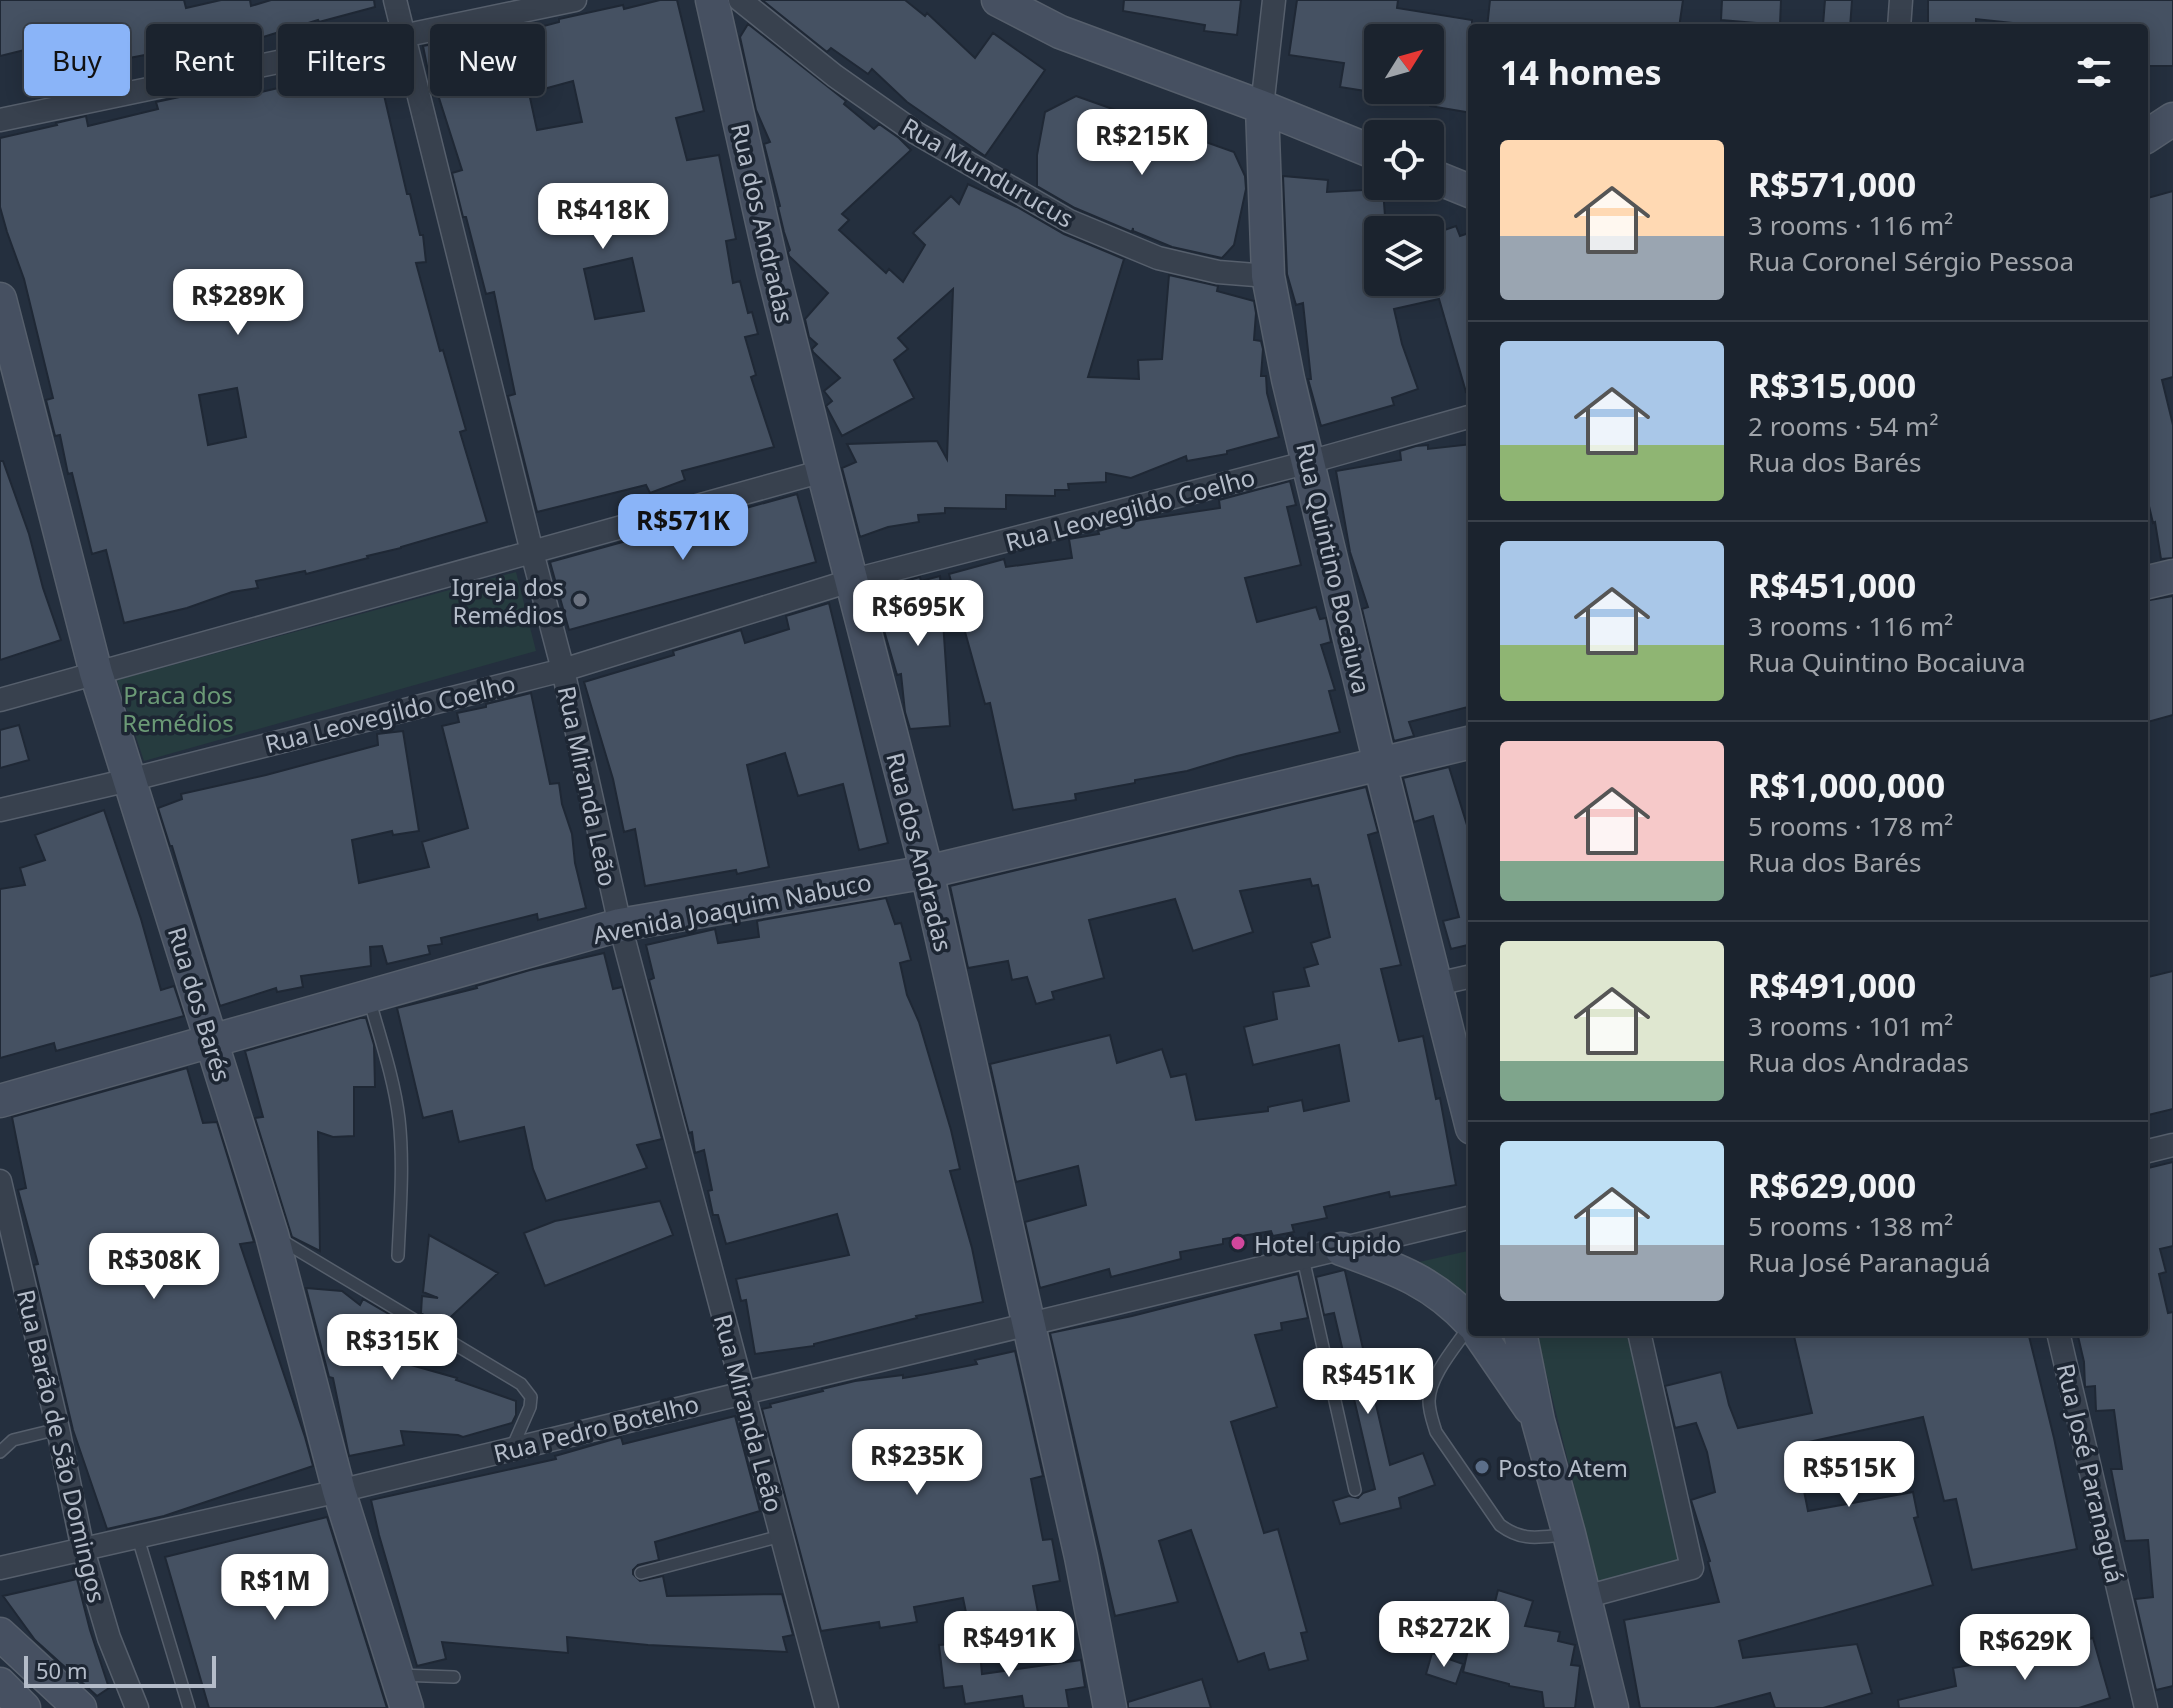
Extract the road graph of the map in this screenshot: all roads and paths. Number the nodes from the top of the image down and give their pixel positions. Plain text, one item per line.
1 (395, 0) edge
2 (575, 0) edge
3 (712, 0) edge
4 (740, 0) edge
5 (998, 0) edge
6 (1274, 0) edge
7 (1901, 0) edge
8 (401, 24) edge
9 (1899, 24) edge
10 (414, 33) edge
11 (278, 62) edge
12 (414, 75) edge
13 (1262, 107) junction
14 (0, 120) edge
15 (1364, 148) edge
16 (1444, 181) edge
17 (1468, 190) edge
18 (1268, 276) junction
19 (1, 305) edge
20 (1468, 417) edge
21 (1309, 462) junction
22 (823, 471) junction
23 (532, 552) junction
24 (2173, 576) edge
25 (850, 581) junction
26 (2148, 582) edge
27 (563, 670) junction
28 (96, 673) junction
29 (0, 700) edge
30 (1468, 743) edge
31 (1380, 764) junction
32 (129, 780) junction
33 (0, 810) edge
34 (927, 872) junction
35 (620, 925) junction
36 (1468, 977) edge
37 (1437, 984) junction
38 (368, 998) junction
39 (211, 1042) junction
40 (0, 1101) edge
41 (1468, 1112) edge
42 (2173, 1145) edge
43 (2148, 1151) edge
44 (0, 1181) edge
45 (1468, 1218) edge
46 (272, 1235) junction
47 (1341, 1249) junction
48 (398, 1256) dead end
49 (1303, 1258) junction
50 (1468, 1320) edge
51 (1028, 1325) junction
52 (1468, 1330) edge
53 (1481, 1336) edge
54 (1521, 1336) edge
55 (1640, 1336) edge
56 (2059, 1336) edge
57 (743, 1392) junction
58 (1538, 1421) junction
59 (58, 1429) junction
60 (511, 1449) junction
61 (0, 1452) edge
62 (1355, 1490) dead end
63 (339, 1491) junction
64 (1569, 1534) junction
65 (781, 1536) junction
66 (138, 1538) junction
67 (83, 1550) junction
68 (0, 1568) edge
69 (641, 1573) dead end
70 (1585, 1597) junction
71 (0, 1634) edge
72 (396, 1675) junction
73 (454, 1677) dead end
74 (0, 1684) edge
75 (24, 1708) edge
76 (80, 1708) edge
77 (137, 1708) edge
78 (189, 1708) edge
79 (407, 1708) edge
80 (827, 1708) edge
81 (1110, 1708) edge
82 (1612, 1708) edge
83 (2146, 1708) edge

1 - 8 street, Rua Miranda Leão
2 - 10 street
3 - 22 street, Rua dos Andradas
4 - 18 street, Rua Mundurucus
5 - 13 street
6 - 13 street, Rua Quintino Bocaiuva
7 - 9 street
11 - 14 street
12 - 23 street, Rua Miranda Leão
13 - 15 street
13 - 18 street, Rua Quintino Bocaiuva
16 - 17 street
18 - 21 street, Rua Quintino Bocaiuva
19 - 28 street, Rua dos Barés
20 - 21 street, Rua Leovegildo Coelho
21 - 25 street, Rua Leovegildo Coelho
21 - 31 street, Rua Quintino Bocaiuva
22 - 23 street
22 - 25 street, Rua dos Andradas
23 - 27 street, Rua Miranda Leão
23 - 28 street
24 - 26 street
25 - 27 street, Rua Leovegildo Coelho
25 - 34 street, Rua dos Andradas
27 - 32 street, Rua Leovegildo Coelho
27 - 35 street, Rua Miranda Leão
28 - 29 street
28 - 32 street, Rua dos Barés
30 - 31 street, Avenida Joaquim Nabuco
31 - 34 street, Avenida Joaquim Nabuco
31 - 37 street, Rua Quintino Bocaiuva
32 - 33 street, Rua Leovegildo Coelho
32 - 39 street, Rua dos Barés
34 - 35 street, Avenida Joaquim Nabuco
34 - 51 street, Rua dos Andradas
35 - 38 street, Avenida Joaquim Nabuco
35 - 57 street, Rua Miranda Leão
36 - 37 street
37 - 41 street, Rua Quintino Bocaiuva
38 - 39 street, Avenida Joaquim Nabuco
38 - 48 lane
39 - 40 street, Avenida Joaquim Nabuco
39 - 46 street, Rua dos Barés
42 - 43 street
44 - 59 street, Rua Barão de São Domingos
45 - 47 street, Rua Pedro Botelho
46 - 60 lane
46 - 63 street, Rua dos Barés
47 - 49 street, Rua Pedro Botelho
47 - 50 street
49 - 51 street, Rua Pedro Botelho
49 - 62 lane
51 - 57 street, Rua Pedro Botelho
51 - 81 street, Rua dos Andradas
52 - 64 lane
53 - 58 street
54 - 58 street
55 - 70 street
56 - 83 street, Rua José Paranaguá
57 - 60 street, Rua Pedro Botelho
57 - 65 street, Rua Miranda Leão
58 - 64 street
59 - 61 lane
59 - 67 street, Rua Barão de São Domingos
60 - 63 street, Rua Pedro Botelho
63 - 66 street, Rua Pedro Botelho
63 - 72 street, Rua dos Barés
64 - 70 street
65 - 69 lane
65 - 80 street, Rua Miranda Leão
66 - 67 street, Rua Pedro Botelho
66 - 78 lane
67 - 68 street, Rua Pedro Botelho
67 - 77 street, Rua Barão de São Domingos
70 - 82 street
71 - 76 street
72 - 73 lane
72 - 79 street, Rua dos Barés
74 - 75 street

